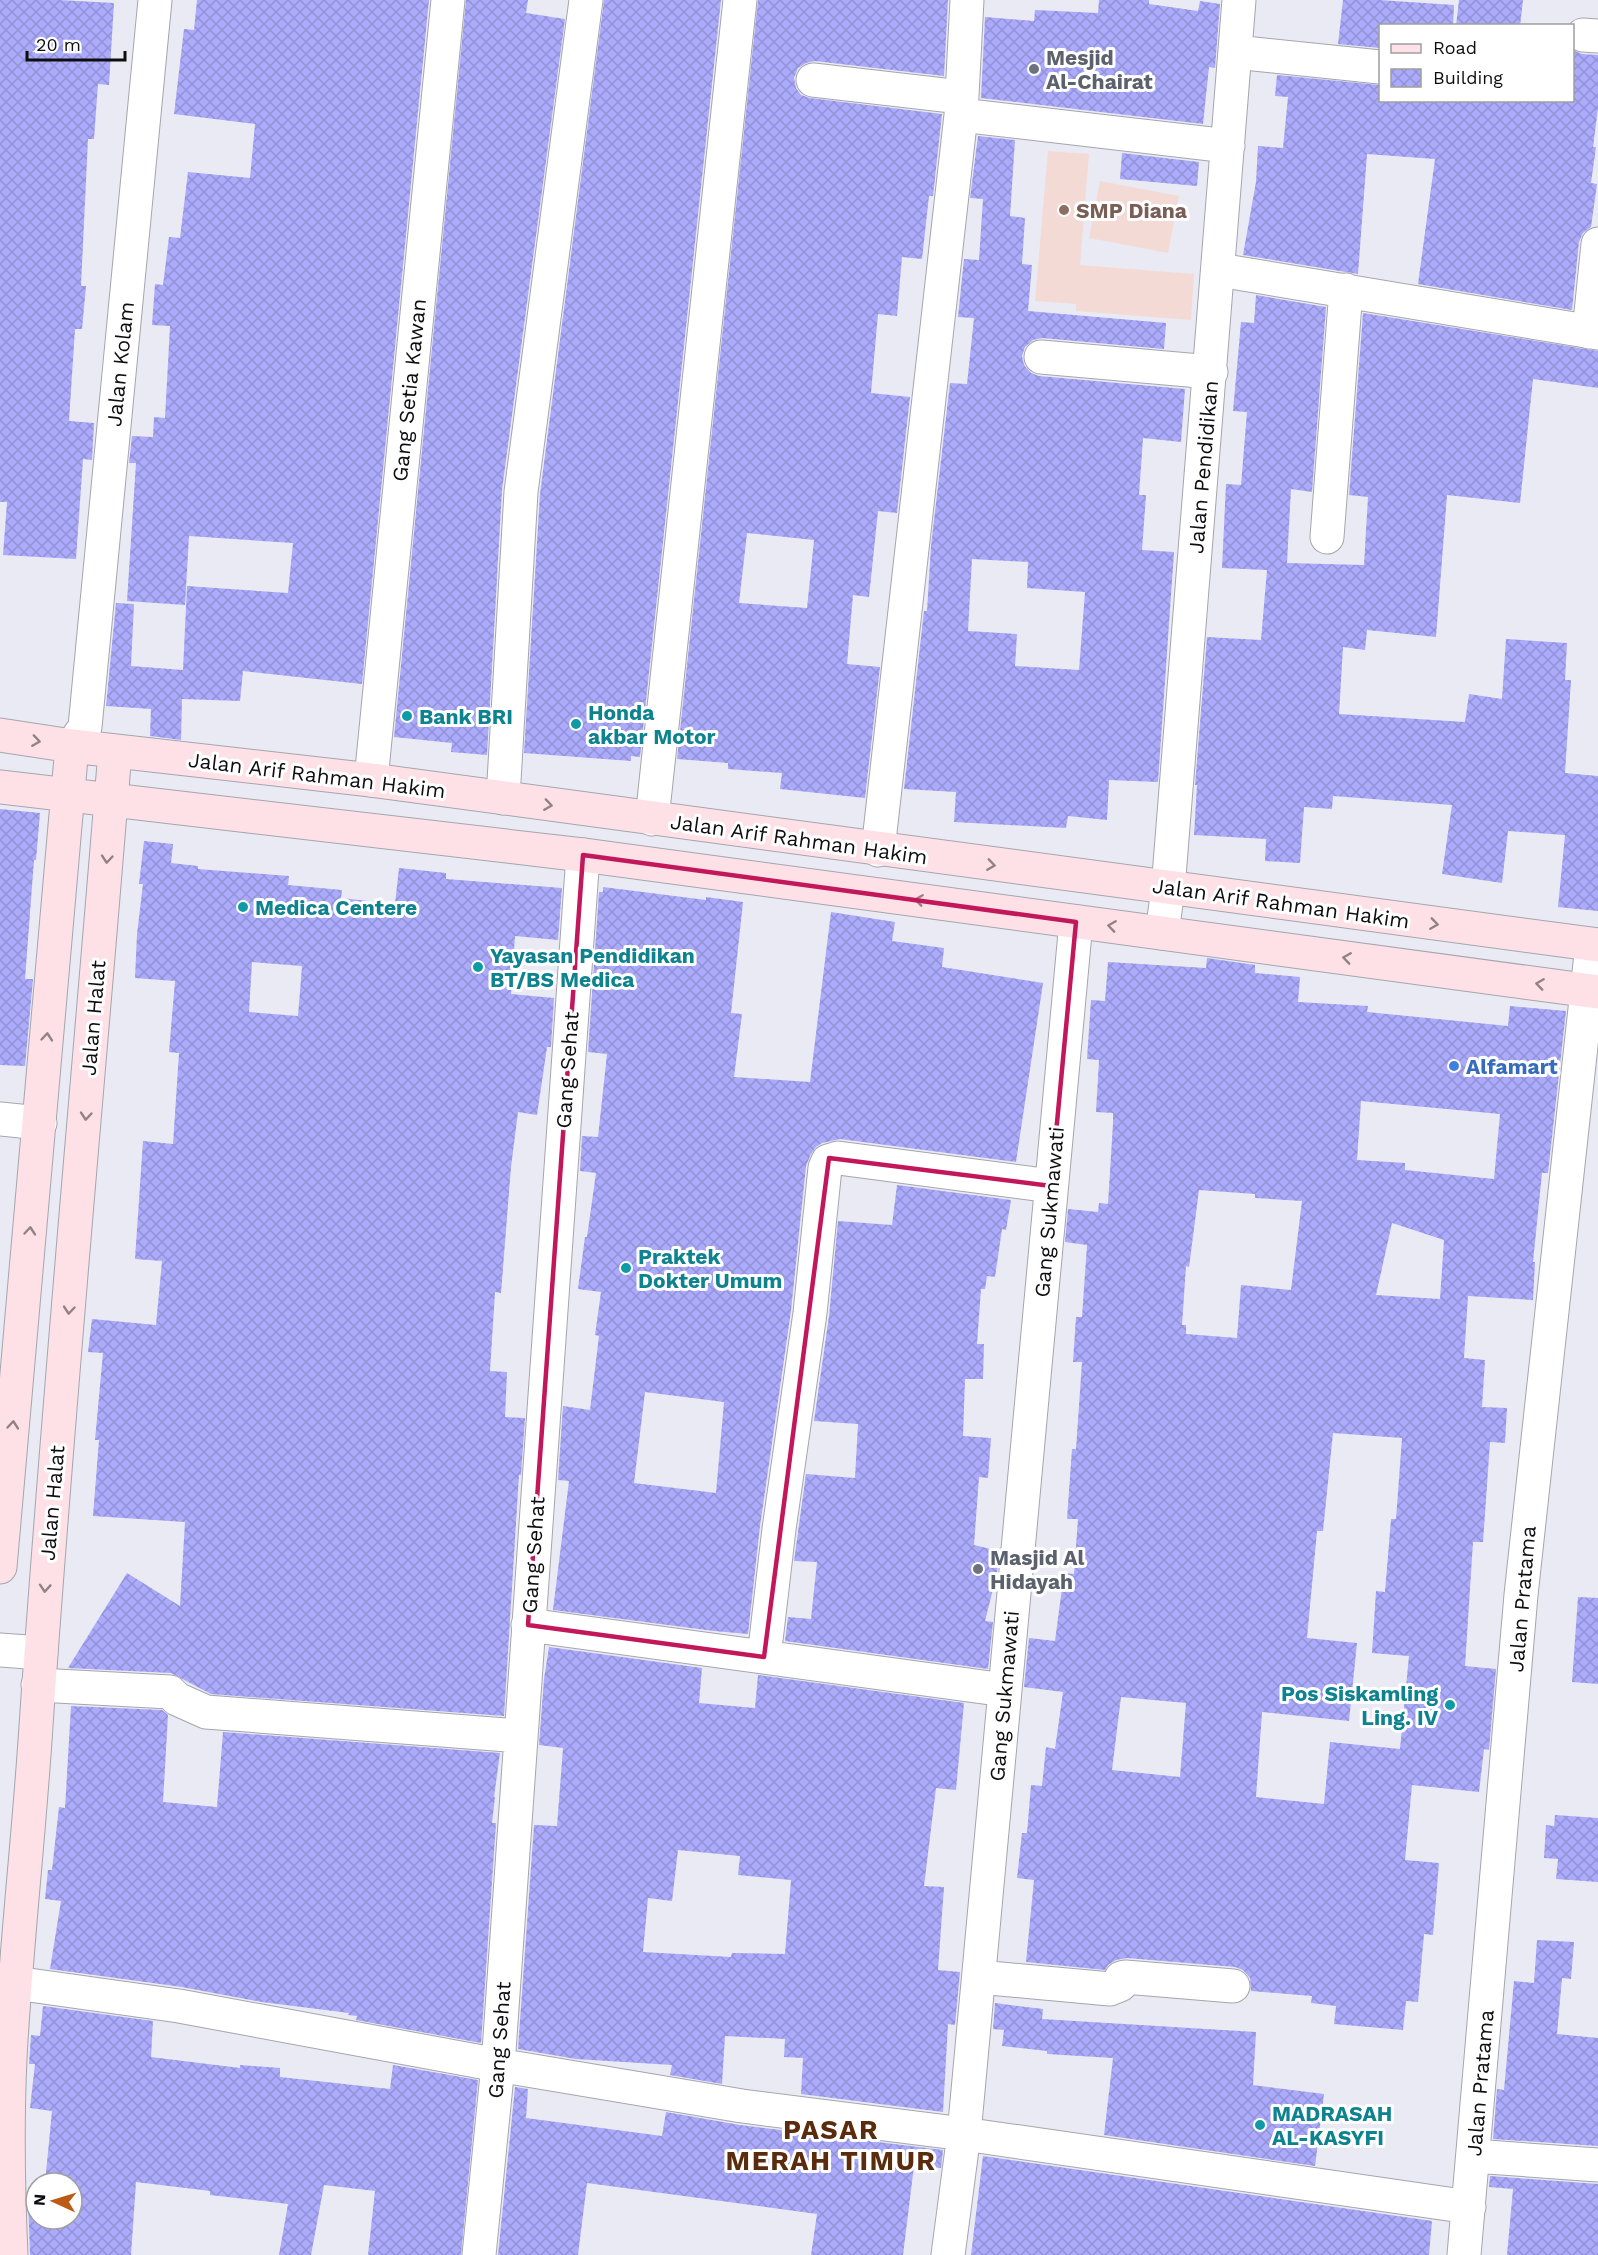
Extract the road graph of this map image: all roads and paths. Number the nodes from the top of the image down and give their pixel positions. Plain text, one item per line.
1 (155, 0) edge
2 (448, 0) edge
3 (586, 0) edge
4 (740, 0) edge
5 (967, 0) edge
6 (1239, 0) edge
7 (1235, 52) junction
8 (1379, 67) edge
9 (813, 80) dead end
10 (961, 106) junction
11 (1228, 146) junction
12 (1598, 244) edge
13 (1219, 270) junction
14 (1346, 290) junction
15 (1593, 333) edge
16 (1041, 357) dead end
17 (1211, 372) junction
18 (1327, 537) dead end
19 (0, 735) edge
20 (79, 736) junction
21 (115, 751) junction
22 (370, 780) junction
23 (0, 787) edge
24 (68, 796) junction
25 (503, 798) junction
26 (111, 801) junction
27 (652, 819) junction
28 (878, 850) junction
29 (582, 855) junction
30 (1168, 889) junction
31 (1076, 922) junction
32 (1162, 933) junction
33 (1595, 945) edge
34 (1592, 991) edge
35 (0, 1119) edge
36 (40, 1123) junction
37 (1051, 1186) junction
38 (0, 1567) edge
39 (528, 1625) junction
40 (0, 1650) edge
41 (41, 1653) junction
42 (764, 1657) junction
43 (38, 1685) junction
44 (1005, 1690) junction
45 (520, 1736) junction
46 (979, 1977) junction
47 (15, 1983) junction
48 (1233, 1986) dead end
49 (498, 2065) junction
50 (964, 2134) junction
51 (1473, 2156) junction
52 (1598, 2165) edge
53 (1469, 2207) junction
54 (11, 2255) edge
55 (479, 2255) edge
56 (948, 2255) edge
57 (1464, 2255) edge

1 - 20 street, Jalan Kolam
2 - 22 street, Gang Setia Kawan
3 - 25 street
4 - 27 street
5 - 10 street
6 - 7 street, Jalan Pendidikan
7 - 8 street
7 - 11 street, Jalan Pendidikan
9 - 10 street
10 - 11 street
10 - 28 street
11 - 13 street, Jalan Pendidikan
12 - 15 street
13 - 14 street
13 - 17 street, Jalan Pendidikan
14 - 15 street
14 - 18 street
16 - 17 street
17 - 30 street, Jalan Pendidikan
19 -> 20 main road, Jalan Arif Rahman Hakim
20 - 21 main road, Jalan Arif Rahman Hakim
20 - 24 main road, Jalan Halat
21 - 22 main road, Jalan Arif Rahman Hakim
21 - 26 main road, Jalan Halat
22 - 25 main road, Jalan Arif Rahman Hakim
23 - 24 main road, Jalan Arif Rahman Hakim
24 - 26 main road, Jalan Arif Rahman Hakim
36 -> 24 main road, Jalan Halat
25 -> 27 main road, Jalan Arif Rahman Hakim
26 - 29 main road, Jalan Arif Rahman Hakim
26 -> 41 main road, Jalan Halat
27 - 28 main road, Jalan Arif Rahman Hakim
28 -> 30 main road, Jalan Arif Rahman Hakim
31 -> 29 main road, Jalan Arif Rahman Hakim
29 - 39 street, Gang Sehat
30 - 32 street, Jalan Pendidikan
30 -> 33 main road, Jalan Arif Rahman Hakim
32 -> 31 main road, Jalan Arif Rahman Hakim
31 - 37 street, Gang Sukmawati
34 -> 32 main road, Jalan Arif Rahman Hakim
33 - 34 street, Jalan Pratama
34 - 51 street, Jalan Pratama
35 - 36 street
38 -> 36 main road, Jalan Halat
37 - 42 street
37 - 44 street, Gang Sukmawati
39 - 42 street
39 - 45 street, Gang Sehat
40 - 41 street
41 - 43 main road, Jalan Halat
42 - 44 street
43 - 45 street
43 - 47 main road, Jalan Halat
44 - 46 street, Gang Sukmawati
45 - 49 street, Gang Sehat
46 - 48 street
46 - 50 street, Gang Sukmawati
47 - 49 street
47 - 54 main road, Jalan Halat
49 - 50 street
49 - 55 street, Gang Sehat
50 - 53 street
50 - 56 street, Gang Sukmawati
51 - 52 street
51 - 53 street, Jalan Pratama
53 - 57 street, Jalan Pratama

